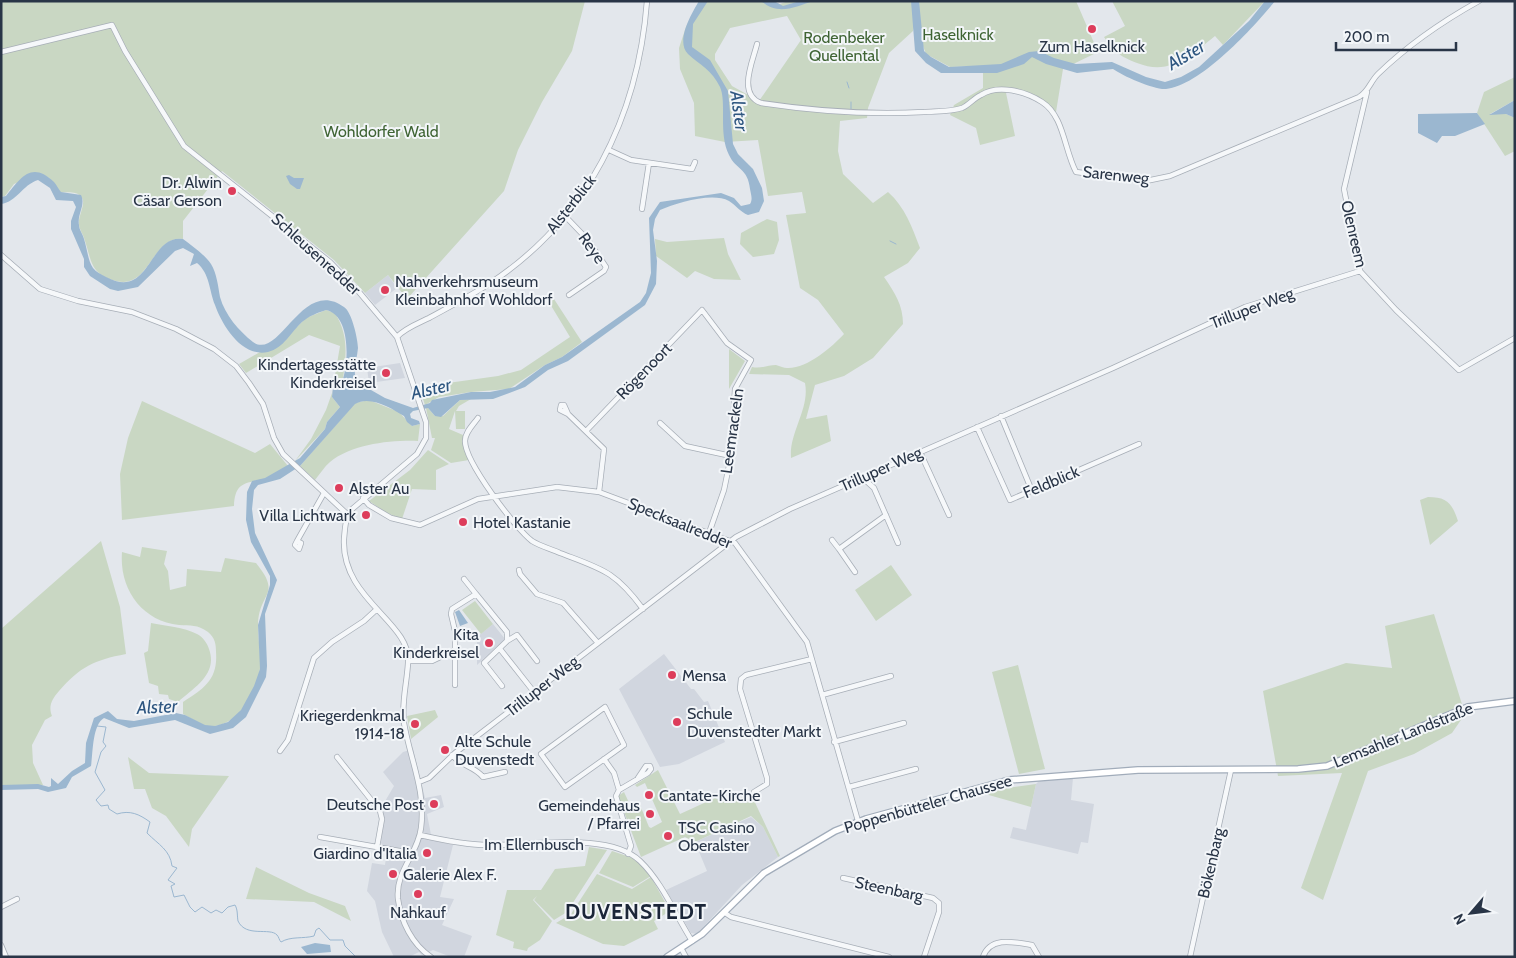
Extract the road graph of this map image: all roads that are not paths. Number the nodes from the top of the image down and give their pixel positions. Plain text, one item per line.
1 (647, 1) edge
2 (1479, 1) edge
3 (757, 44) dead end
4 (1, 52) edge
5 (1368, 92) junction
6 (608, 150) junction
7 (695, 162) dead end
8 (649, 163) junction
9 (642, 209) dead end
10 (565, 216) junction
11 (1, 255) edge
12 (1360, 271) junction
13 (569, 295) dead end
14 (702, 310) joint
15 (397, 337) junction
16 (1515, 338) edge
17 (568, 414) dead end
18 (1001, 416) junction
19 (478, 418) dead end
20 (660, 423) dead end
21 (977, 427) junction
22 (586, 431) junction
23 (1139, 444) dead end
24 (920, 452) junction
25 (730, 456) junction
26 (863, 478) junction
27 (1032, 491) junction
28 (599, 492) junction
29 (324, 493) junction
30 (493, 496) junction
31 (363, 498) junction
32 (348, 515) junction
33 (886, 515) junction
34 (949, 515) dead end
35 (709, 532) junction
36 (832, 540) dead end
37 (296, 541) dead end
38 (731, 541) junction
39 (898, 543) dead end
40 (839, 549) junction
41 (519, 570) dead end
42 (855, 572) dead end
43 (464, 579) dead end
44 (476, 594) junction
45 (377, 609) junction
46 (643, 609) junction
47 (507, 641) junction
48 (598, 643) junction
49 (500, 649) junction
50 (455, 650) junction
51 (812, 660) junction
52 (409, 661) junction
53 (537, 661) dead end
54 (891, 676) dead end
55 (455, 685) dead end
56 (502, 686) dead end
57 (534, 692) junction
58 (822, 695) junction
59 (1515, 701) edge
60 (904, 723) dead end
61 (834, 742) junction
62 (280, 751) dead end
63 (452, 756) junction
64 (337, 757) dead end
65 (604, 759) junction
66 (916, 769) dead end
67 (1231, 770) junction
68 (504, 772) dead end
69 (638, 778) dead end
70 (419, 782) junction
71 (849, 787) junction
72 (619, 790) junction
73 (754, 792) dead end
74 (858, 821) junction
75 (420, 835) junction
76 (320, 837) dead end
77 (377, 846) junction
78 (411, 854) junction
79 (628, 854) junction
80 (842, 878) dead end
81 (16, 899) dead end
82 (1, 907) edge
83 (725, 914) junction
84 (692, 941) junction
85 (1, 945) edge
86 (681, 948) junction
87 (6, 957) edge
88 (431, 957) edge
89 (667, 957) edge
90 (686, 957) edge
91 (889, 957) edge
92 (924, 957) edge
93 (982, 957) edge
94 (1039, 957) edge
95 (1190, 957) edge

1 - 6 street, Alsterblick
2 - 5 street
3 - 5 street, Sarenweg
4 - 15 street, Schleusenredder
5 - 12 street, Olenreem
6 - 8 street
6 - 10 street, Alsterblick
7 - 8 street
8 - 9 street
10 - 13 street, Reye
10 - 15 street, Alsterblick
11 - 29 street
12 - 16 street, Olenreem
12 - 18 street, Trilluper Weg
14 - 22 street, Rögenoort
14 - 25 street, Leemrackeln
15 - 31 street, Schleusenredder
17 - 22 street
18 - 21 street, Trilluper Weg
18 - 27 street
19 - 30 street
20 - 25 street
21 - 24 street, Trilluper Weg
21 - 27 street, Feldblick
22 - 28 street
23 - 27 street, Feldblick
24 - 26 street, Trilluper Weg
24 - 34 street
25 - 35 street, Leemrackeln
26 - 33 street
26 - 38 street, Trilluper Weg
28 - 30 street, Specksaalredder
28 - 35 street, Specksaalredder
29 - 32 street
29 - 37 street
30 - 31 street, Specksaalredder
30 - 46 street
31 - 32 street, Schleusenredder
32 - 45 street
33 - 39 street
33 - 40 street
35 - 38 street, Specksaalredder
36 - 40 street
38 - 46 street, Trilluper Weg
38 - 51 street, Specksaalredder
40 - 42 street
41 - 48 street
43 - 44 street
44 - 47 street
44 - 50 street
45 - 52 street
45 - 62 street
46 - 48 street, Trilluper Weg
47 - 49 street
47 - 53 street
48 - 57 street, Trilluper Weg
49 - 56 street
49 - 57 street
50 - 52 street
50 - 55 street
51 - 58 street, Specksaalredder
51 - 73 street
52 - 70 street
54 - 58 street
57 - 63 street, Trilluper Weg
58 - 61 street, Specksaalredder
59 - 67 main road, Lemsahler Landstraße
60 - 61 street
61 - 71 street, Specksaalredder
63 - 68 street
63 - 70 street, Trilluper Weg
64 - 77 street
65 - 65 street
65 - 72 street
66 - 71 street
67 - 74 main road, Poppenbütteler Chaussee
67 - 95 street, Bökenbarg
69 - 72 street
70 - 75 street
71 - 74 street, Specksaalredder
72 - 79 street
74 - 83 main road, Poppenbütteler Chaussee
75 - 78 street
75 - 79 street, Im Ellernbusch
76 - 77 street
77 - 78 street
78 - 88 street
79 - 84 street, Im Ellernbusch
80 - 92 street, Steenbarg
81 - 82 street
83 - 84 main road, Poppenbütteler Chaussee
83 - 91 street
84 - 86 main road, Poppenbütteler Chaussee
85 - 87 street
86 - 89 main road, Poppenbütteler Chaussee
86 - 90 street
93 - 94 street

